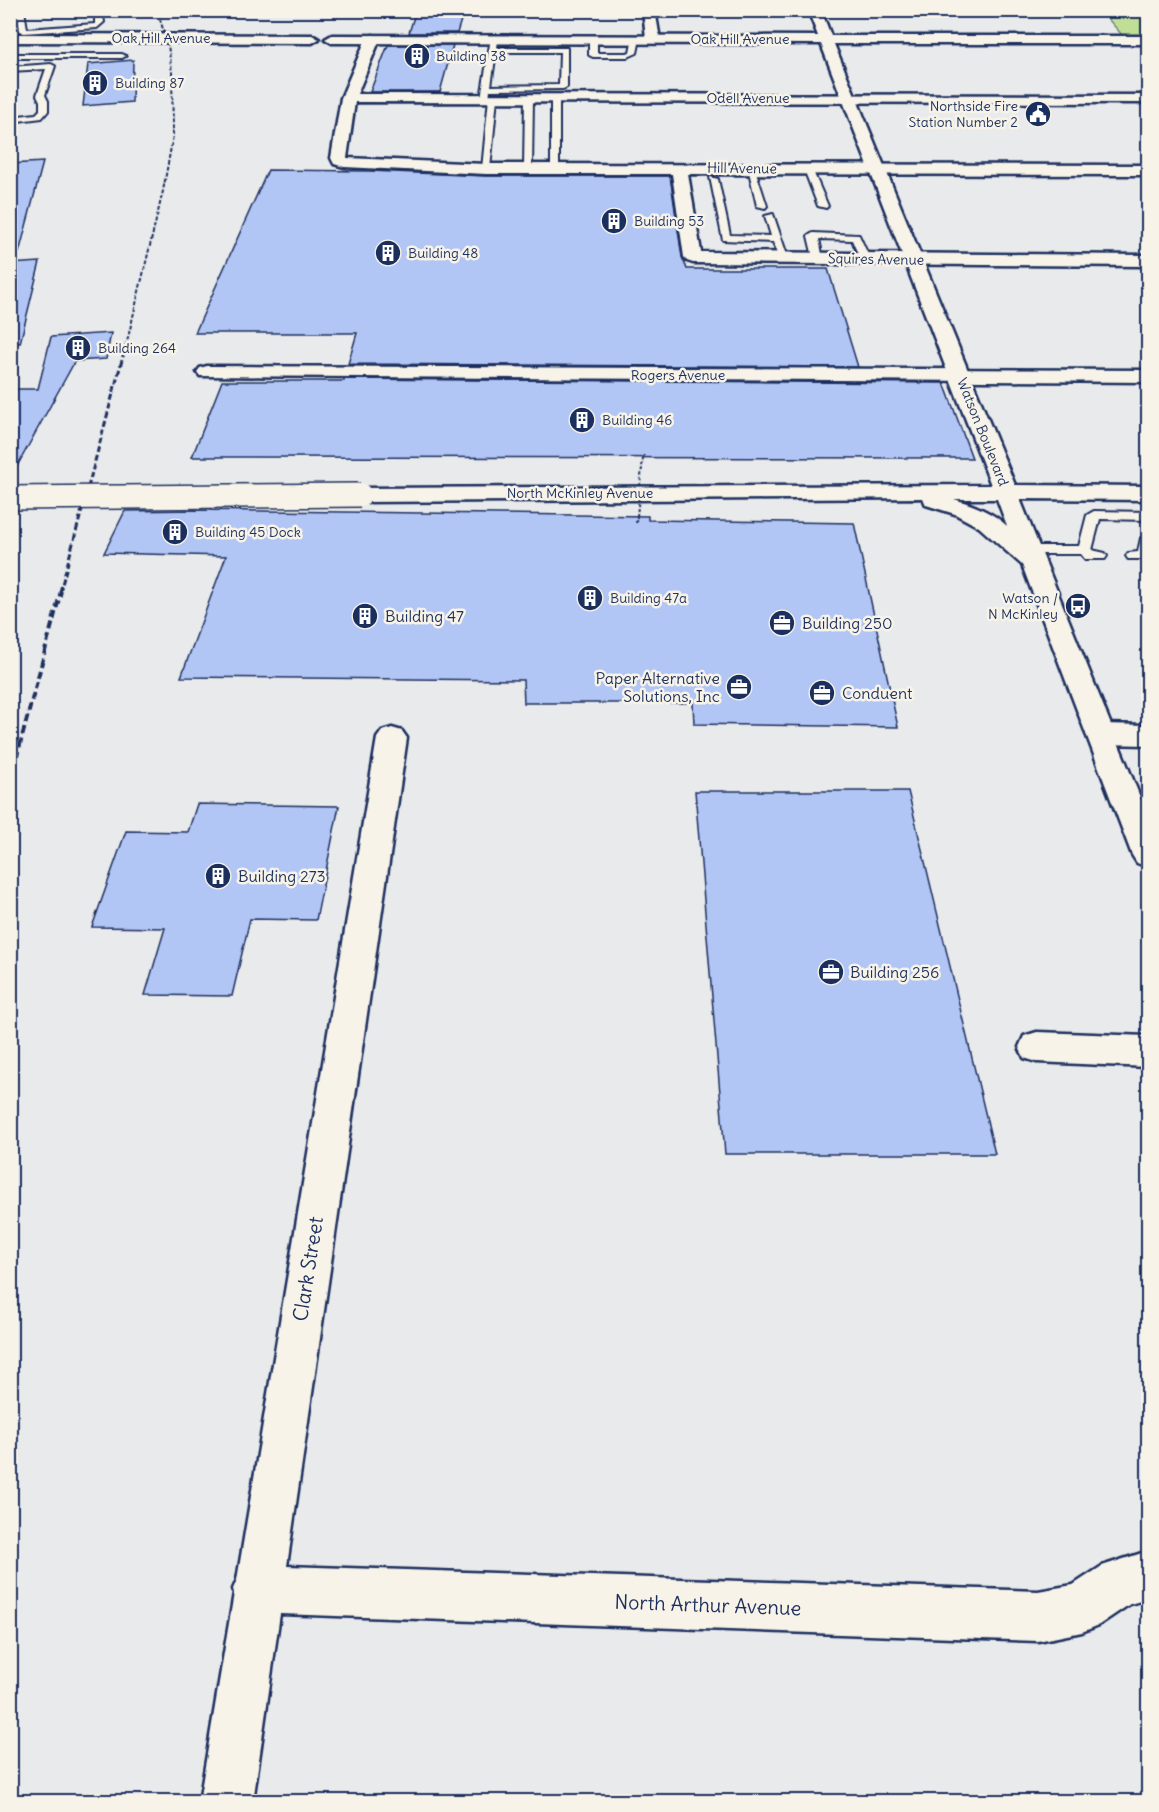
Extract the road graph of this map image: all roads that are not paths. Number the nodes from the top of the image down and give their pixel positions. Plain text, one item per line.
1 (20, 10) edge
2 (98, 10) edge
3 (649, 10) edge
4 (814, 10) edge
5 (379, 28) junction
6 (17, 31) edge
7 (439, 38) junction
8 (312, 39) dead end
9 (334, 39) dead end
10 (653, 39) junction
11 (825, 40) junction
12 (1149, 40) edge
13 (493, 44) junction
14 (10, 56) edge
15 (69, 56) junction
16 (122, 56) dead end
17 (51, 66) junction
18 (10, 69) edge
19 (488, 95) junction
20 (348, 98) junction
21 (530, 98) junction
22 (555, 98) junction
23 (848, 98) junction
24 (1149, 99) edge
25 (10, 120) edge
26 (679, 168) junction
27 (486, 169) junction
28 (528, 169) junction
29 (752, 169) junction
30 (808, 169) junction
31 (555, 170) junction
32 (877, 170) junction
33 (1149, 170) edge
34 (713, 179) dead end
35 (762, 206) dead end
36 (823, 206) dead end
37 (770, 216) dead end
38 (777, 239) junction
39 (783, 258) junction
40 (912, 260) junction
41 (1149, 261) edge
42 (207, 372) dead end
43 (960, 375) junction
44 (1149, 376) edge
45 (895, 491) junction
46 (1008, 493) junction
47 (1083, 493) junction
48 (10, 498) edge
49 (1147, 502) edge
50 (1092, 522) junction
51 (1107, 529) dead end
52 (1086, 548) junction
53 (1102, 551) dead end
54 (1031, 556) junction
55 (1101, 734) junction
56 (1149, 735) edge
57 (392, 738) dead end
58 (1149, 855) edge
59 (1037, 1047) dead end
60 (1149, 1052) edge
61 (1149, 1575) edge
62 (257, 1589) junction
63 (226, 1802) edge

1 - 6 lane
2 - 6 lane
3 - 10 street
4 - 11 street, Watson Boulevard
5 - 7 street, Oak Hill Avenue
5 - 7 street
5 - 9 street, Oak Hill Avenue
5 - 20 street
6 - 8 street, Oak Hill Avenue
7 - 13 street, Oak Hill Avenue
10 - 11 street, Oak Hill Avenue
10 - 13 street, Oak Hill Avenue
11 - 12 street, Oak Hill Avenue
11 - 23 street, Watson Boulevard
13 - 19 lane
13 - 19 lane
14 - 15 lane
15 - 16 lane
15 - 17 lane
17 - 18 lane
17 - 25 lane
19 - 20 street, Odell Avenue
19 - 21 street, Odell Avenue
19 - 27 lane
20 - 27 street, Hill Avenue
21 - 22 street, Odell Avenue
21 - 28 lane
22 - 23 street, Odell Avenue
22 - 31 lane
23 - 24 street, Odell Avenue
23 - 32 street, Watson Boulevard
26 - 29 street, Hill Avenue
26 - 31 street, Hill Avenue
26 - 39 street, Squires Avenue
27 - 28 street, Hill Avenue
28 - 31 street, Hill Avenue
29 - 30 street, Hill Avenue
29 - 35 lane
30 - 32 street, Hill Avenue
30 - 36 lane
32 - 33 street, Hill Avenue
32 - 40 street, Watson Boulevard
34 - 38 lane
37 - 38 lane
38 - 39 lane
39 - 40 street, Squires Avenue
40 - 41 street, Squires Avenue
40 - 43 street, Watson Boulevard
42 - 43 street, Rogers Avenue
43 - 44 street, Rogers Avenue
43 - 46 street, Watson Boulevard
45 - 46 street, North McKinley Avenue
45 - 48 street, North McKinley Avenue, bridge
45 - 54 street
46 - 47 street, North McKinley Avenue
46 - 54 street, Watson Boulevard
47 - 49 street, North McKinley Avenue
47 - 50 lane
49 - 50 lane
50 - 51 lane
50 - 52 lane
52 - 53 lane
52 - 54 lane
54 - 55 street, Watson Boulevard
55 - 56 street
55 - 58 street, Watson Boulevard
57 - 62 street, Clark Street
59 - 60 street
61 - 62 street, North Arthur Avenue
62 - 63 street, Clark Street

